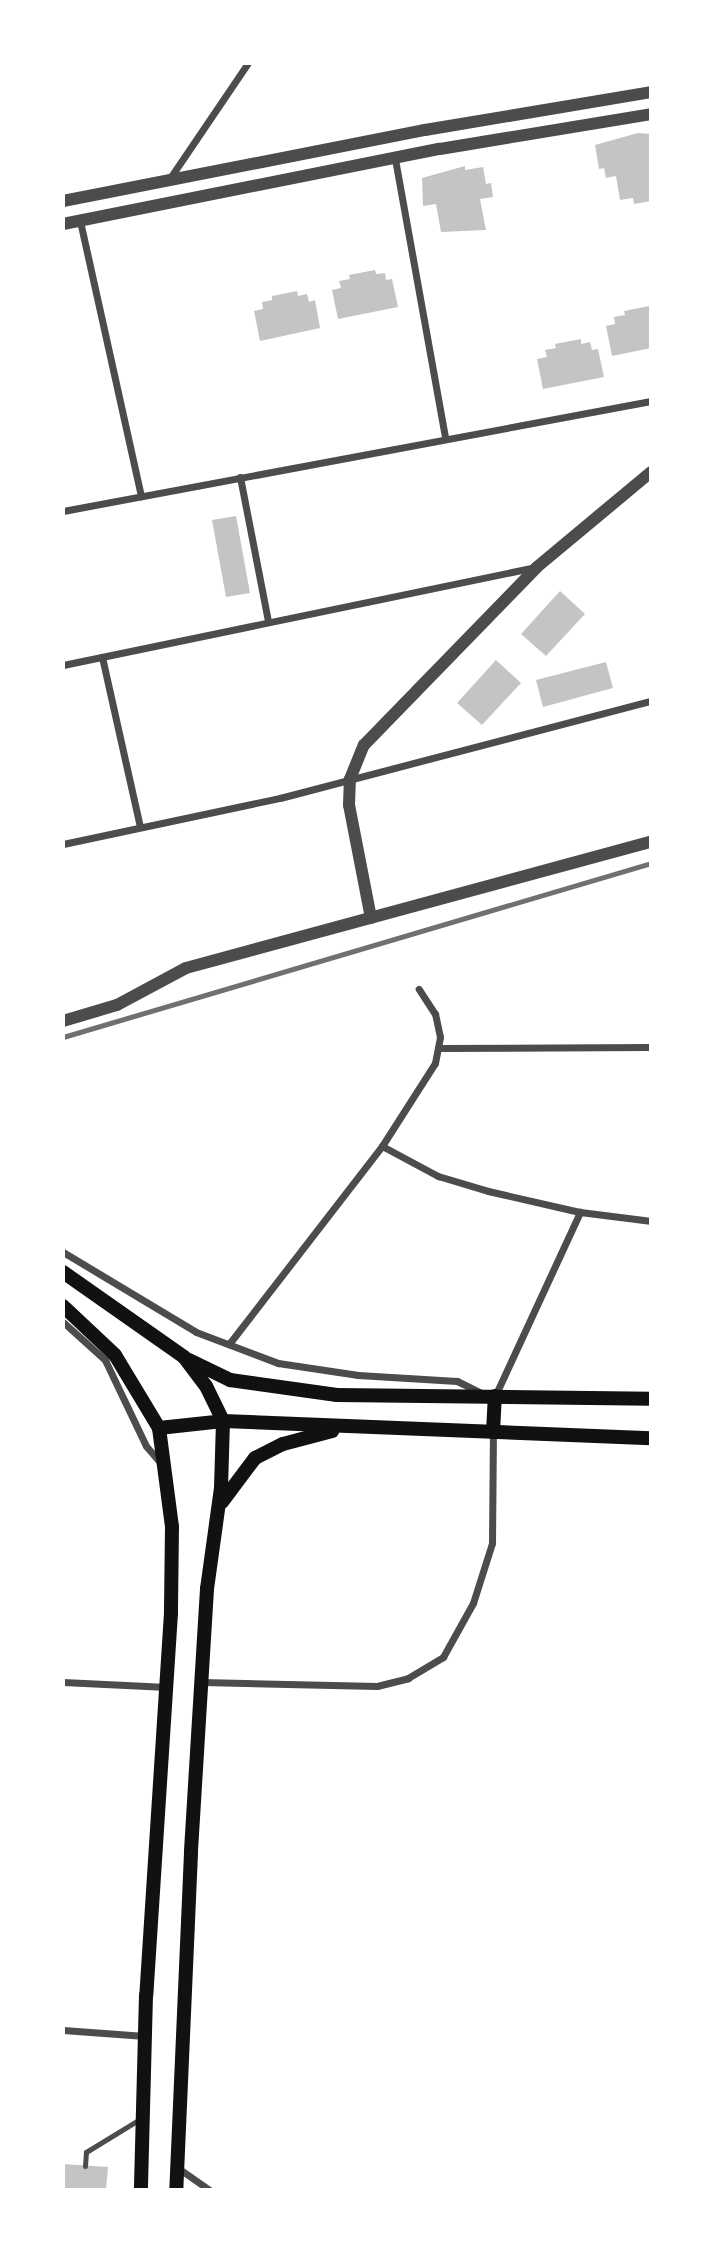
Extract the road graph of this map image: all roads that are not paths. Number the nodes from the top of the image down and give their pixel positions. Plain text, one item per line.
1 (248, 63) edge
2 (651, 92) edge
3 (651, 114) edge
4 (395, 159) junction
5 (168, 181) junction
6 (63, 201) edge
7 (80, 221) junction
8 (63, 224) edge
9 (651, 401) edge
10 (445, 438) junction
11 (651, 472) edge
12 (240, 477) junction
13 (141, 496) junction
14 (63, 511) edge
15 (537, 567) junction
16 (268, 621) junction
17 (102, 657) junction
18 (63, 665) edge
19 (651, 701) edge
20 (350, 779) junction
21 (140, 827) junction
22 (651, 842) edge
23 (63, 844) edge
24 (371, 918) junction
25 (418, 989) dead end
26 (63, 1021) edge
27 (438, 1048) junction
28 (651, 1048) edge
29 (383, 1146) junction
30 (580, 1212) junction
31 (651, 1221) edge
32 (63, 1252) edge
33 (63, 1272) edge
34 (63, 1306) edge
35 (63, 1322) edge
36 (229, 1345) junction
37 (184, 1357) junction
38 (492, 1396) junction
39 (651, 1399) edge
40 (223, 1421) junction
41 (355, 1426) junction
42 (159, 1428) junction
43 (493, 1432) junction
44 (651, 1438) edge
45 (166, 1470) junction
46 (219, 1506) junction
47 (63, 1682) edge
48 (201, 1682) junction
49 (167, 1687) junction
50 (63, 2030) edge
51 (145, 2036) junction
52 (143, 2118) junction
53 (85, 2166) dead end
54 (178, 2168) junction
55 (141, 2190) edge
56 (176, 2190) edge
57 (210, 2190) edge

1 - 5 street
2 - 5 street
3 - 4 street
4 - 7 street
4 - 10 street
5 - 6 street
7 - 8 street
7 - 13 street
9 - 10 street
10 - 12 street
11 - 15 street
12 - 13 street
12 - 16 street
13 - 14 street
15 - 16 street
15 - 20 street
16 - 17 street
17 - 18 street
17 - 21 street
19 - 20 street
20 - 21 street
20 - 24 street
21 - 23 street
22 - 24 street
24 - 26 street
25 - 27 street
27 - 28 street
27 - 29 street
29 - 30 street
29 - 36 street
30 - 31 street
30 - 38 street
32 - 36 street
33 - 37 main road
34 - 42 main road
35 - 45 street
36 - 38 street
37 - 38 main road
37 - 40 main road
38 - 39 main road
38 - 43 main road
40 - 41 main road
40 - 42 main road
40 - 46 main road
41 - 43 main road
41 - 46 main road
42 - 45 main road
43 - 44 main road
43 - 48 street
45 - 49 main road
46 - 48 main road
47 - 49 street
48 - 54 main road
49 - 51 main road
50 - 51 street
51 - 52 main road
52 - 53 lane
52 - 55 main road
54 - 56 main road
54 - 57 street

